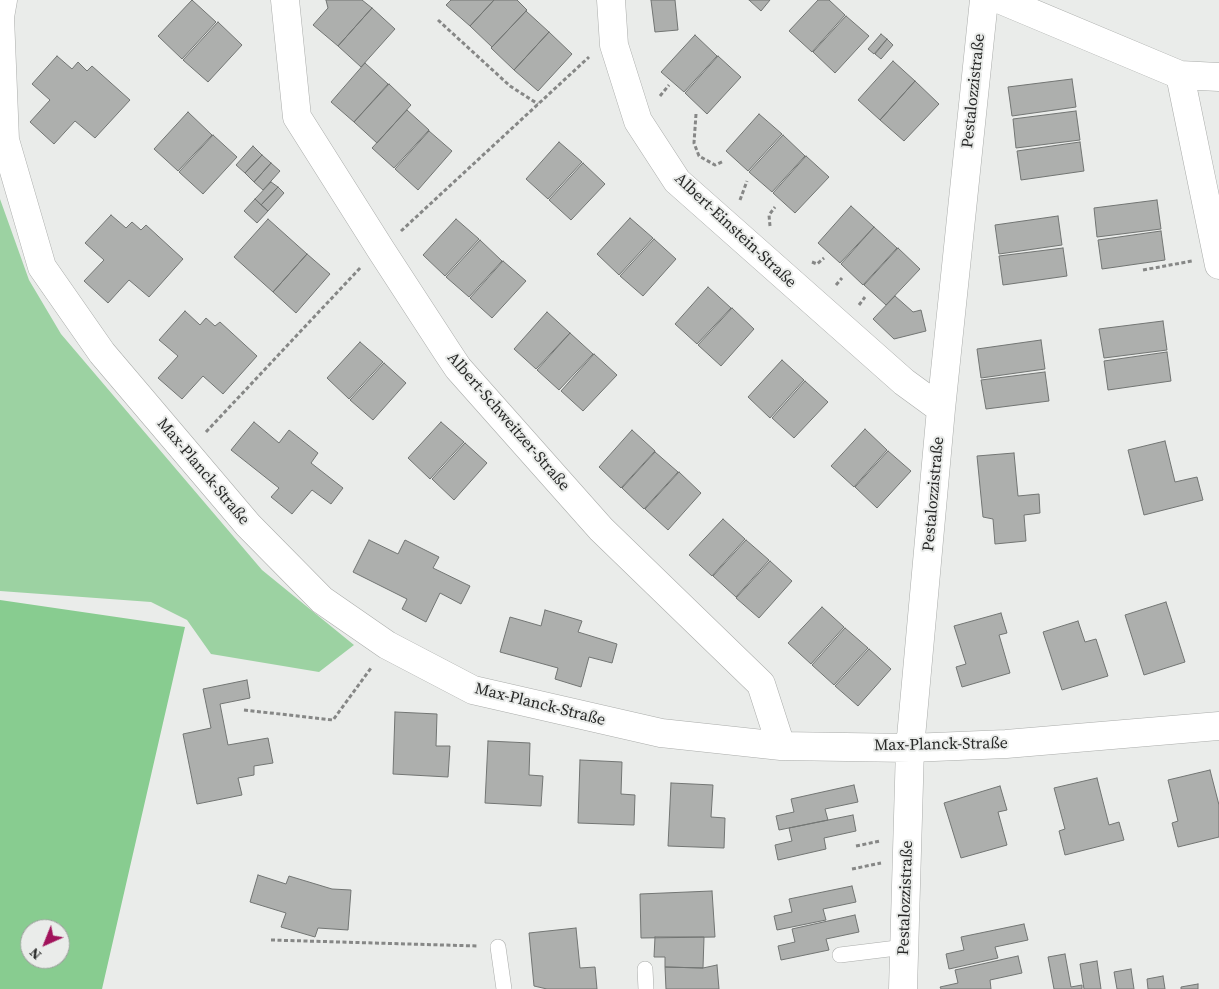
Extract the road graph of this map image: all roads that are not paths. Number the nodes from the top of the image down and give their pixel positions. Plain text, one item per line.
1 (3, 0) edge
2 (285, 0) edge
3 (611, 0) edge
4 (984, 0) edge
5 (1001, 0) edge
6 (1180, 75) junction
7 (1219, 77) edge
8 (1218, 261) edge
9 (941, 409) junction
10 (1219, 726) edge
11 (781, 746) junction
12 (910, 748) junction
13 (498, 947) road end
14 (905, 947) junction
15 (840, 955) dead end
16 (646, 970) dead end
17 (504, 989) edge
18 (646, 989) edge
19 (903, 989) edge

1 - 11 street, Max-Planck-Straße
2 - 11 street, Albert-Schweitzer-Straße
3 - 9 street, Albert-Einstein-Straße
4 - 9 street, Pestalozzistraße
5 - 6 street
6 - 7 street
6 - 8 street
9 - 12 street, Pestalozzistraße
10 - 12 street, Max-Planck-Straße
11 - 12 street, Max-Planck-Straße
12 - 14 street, Pestalozzistraße
13 - 17 lane
14 - 15 lane
14 - 19 street, Pestalozzistraße
16 - 18 lane

